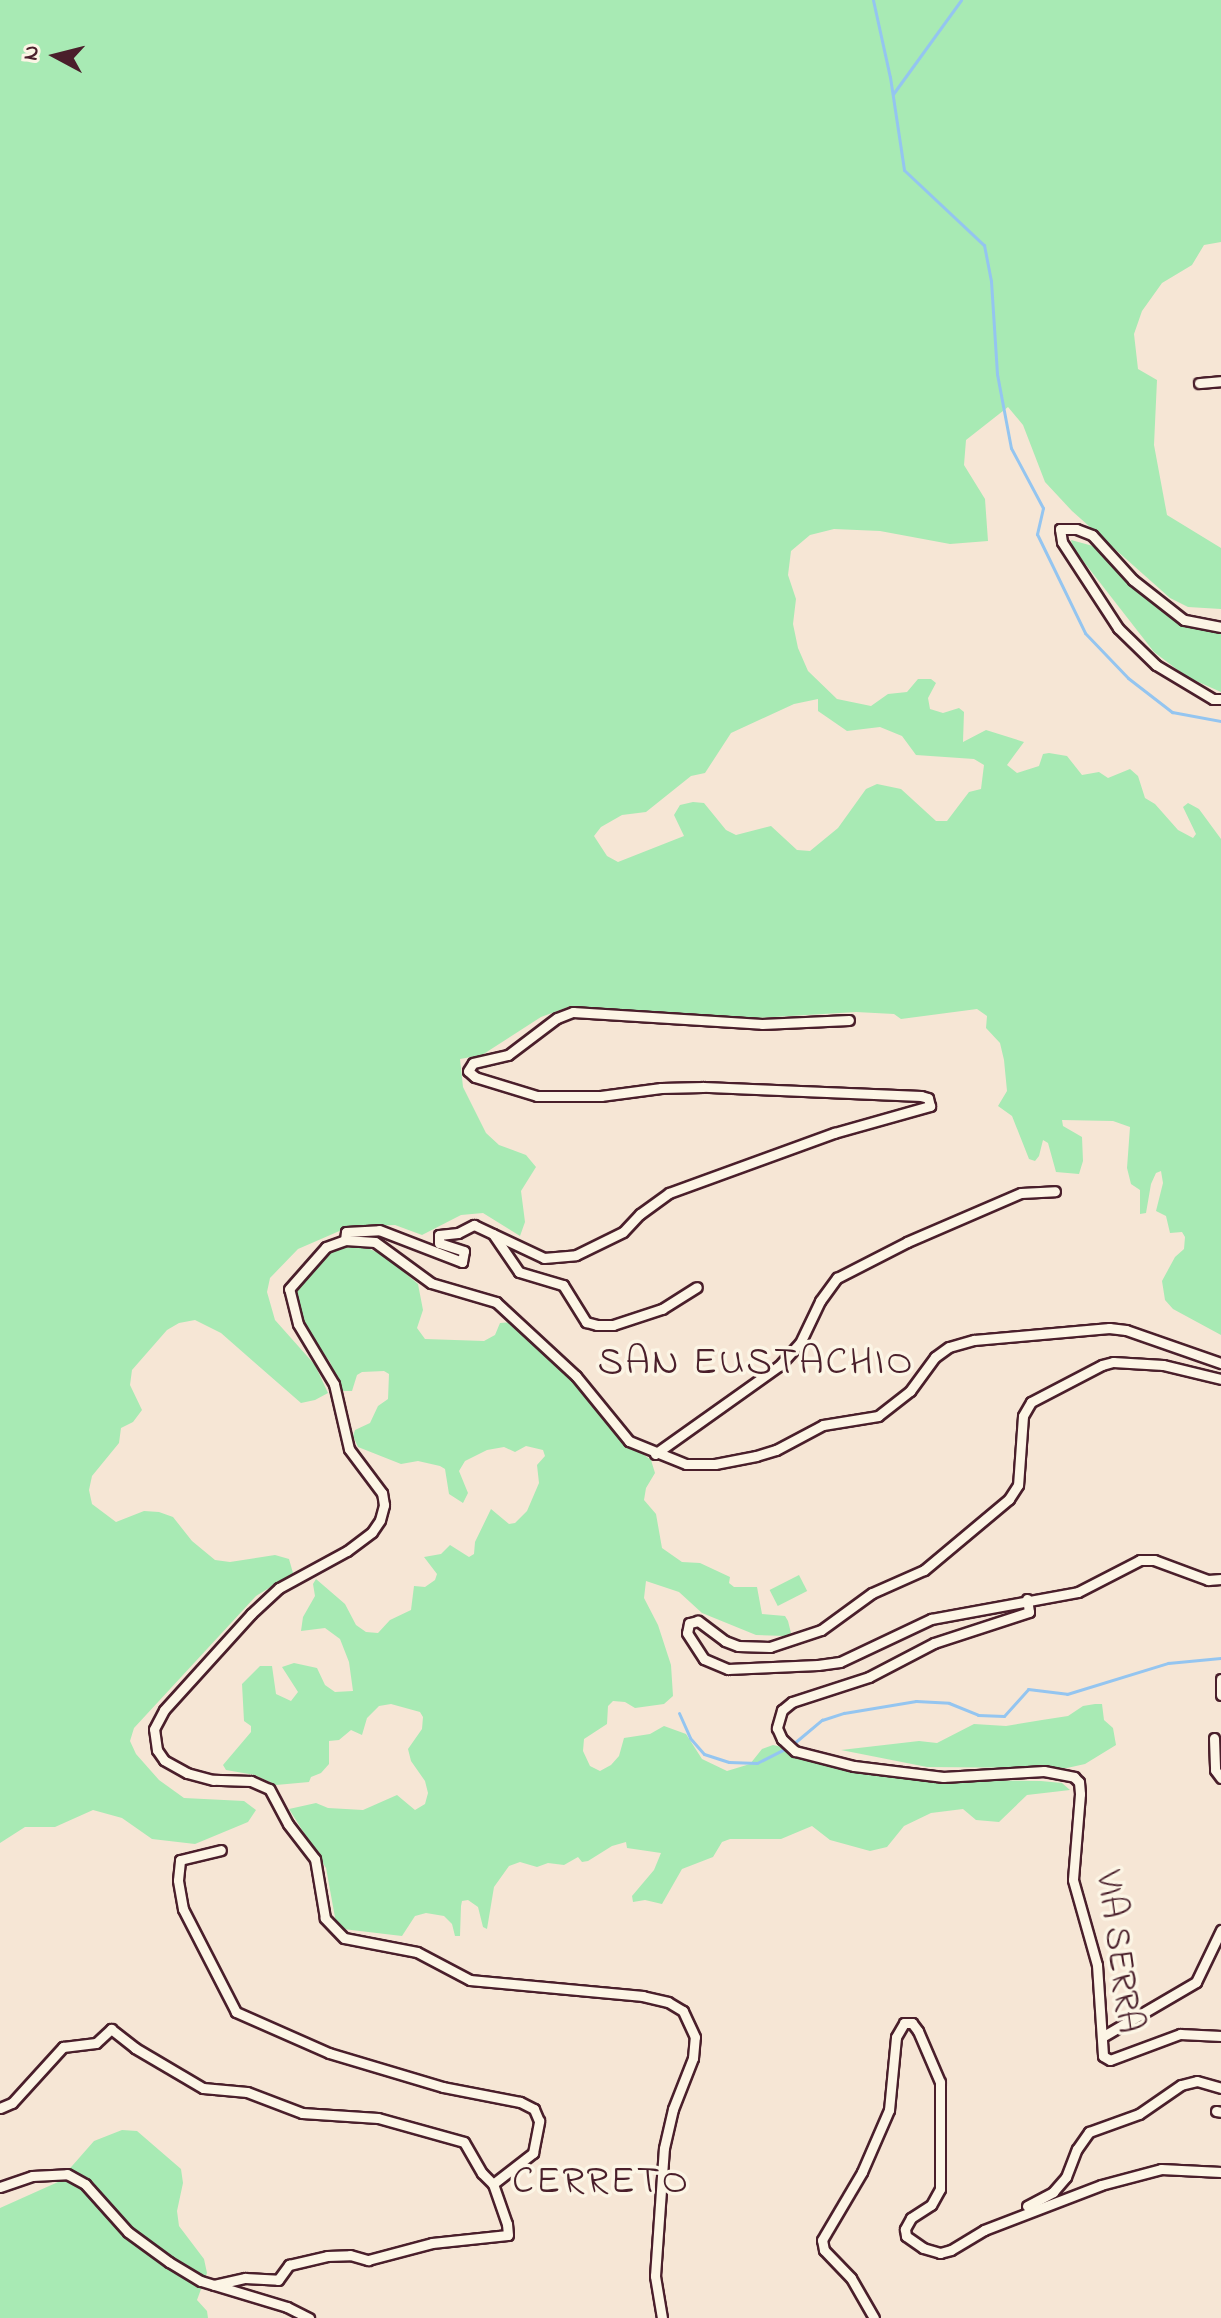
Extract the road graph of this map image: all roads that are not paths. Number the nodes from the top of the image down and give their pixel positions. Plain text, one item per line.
1 (1221, 381) edge
2 (1199, 383) dead end
3 (1221, 627) edge
4 (1221, 699) edge
5 (849, 1020) dead end
6 (1055, 1191) dead end
7 (491, 1232) junction
8 (345, 1240) junction
9 (697, 1287) dead end
10 (1221, 1363) edge
11 (1221, 1379) edge
12 (655, 1454) junction
13 (1221, 1579) edge
14 (1027, 1599) junction
15 (1221, 1679) edge
16 (1221, 1695) edge
17 (1214, 1738) dead end
18 (1221, 1778) edge
19 (221, 1850) dead end
20 (1221, 1930) edge
21 (1221, 2036) edge
22 (1102, 2037) junction
23 (1221, 2088) edge
24 (0, 2108) edge
25 (1221, 2172) edge
26 (493, 2184) junction
27 (0, 2187) edge
28 (984, 2230) junction
29 (214, 2285) junction
30 (309, 2318) edge
31 (662, 2318) edge
32 (874, 2318) edge

1 - 2 street
3 - 4 street
5 - 7 street
6 - 12 street
7 - 8 street
7 - 9 street
8 - 12 street
8 - 31 street
10 - 12 street
11 - 14 street
13 - 14 street
14 - 22 street, VIA SERRA
15 - 16 street
17 - 18 street
19 - 26 street
20 - 22 street
21 - 22 street, VIA SERRA
23 - 28 street
24 - 26 street
25 - 28 street
26 - 29 street
27 - 29 street
28 - 32 street
29 - 30 street

